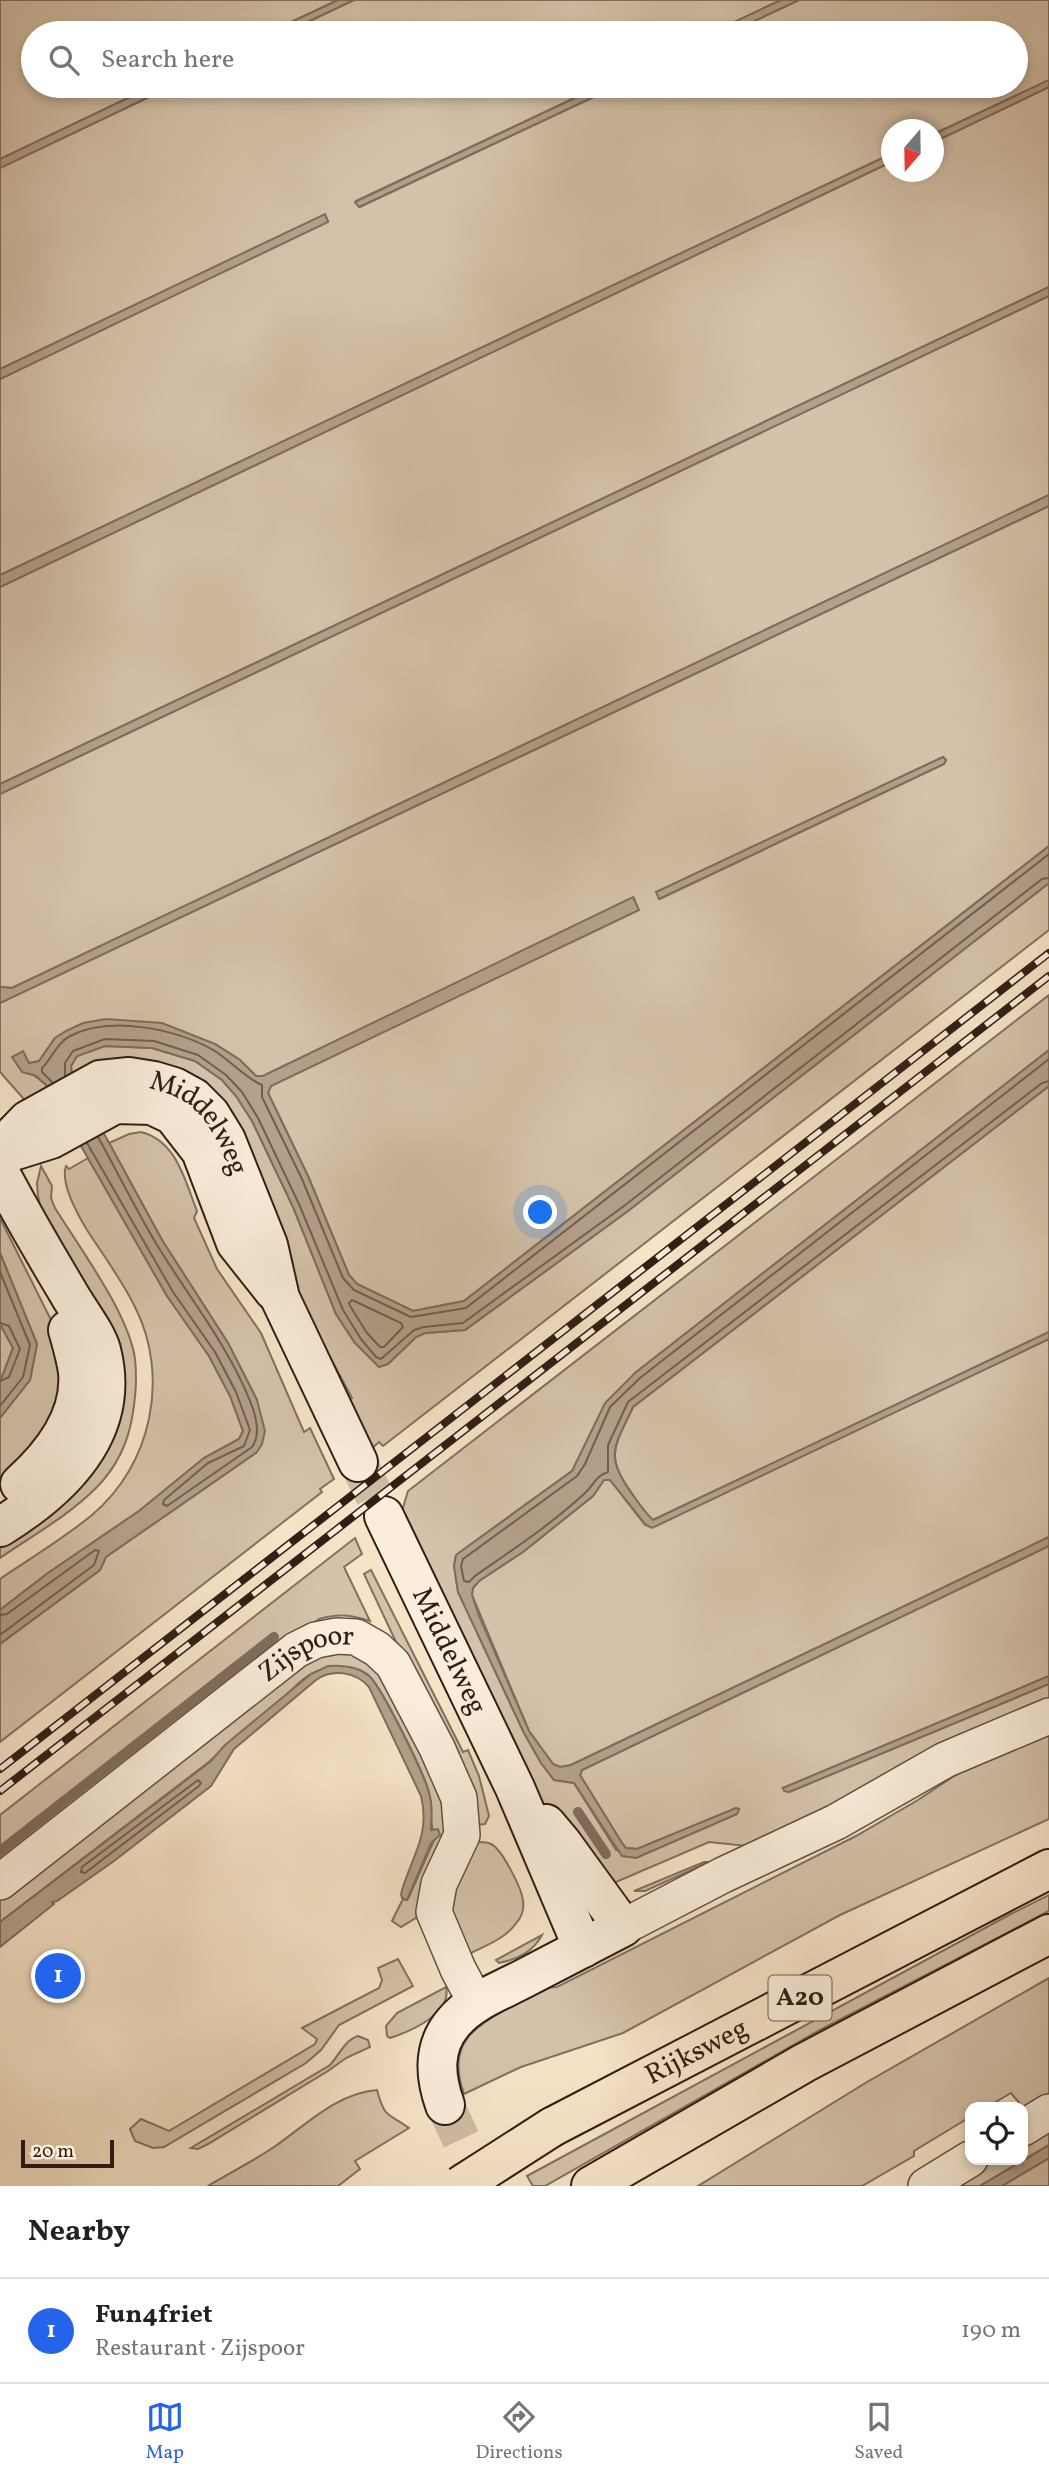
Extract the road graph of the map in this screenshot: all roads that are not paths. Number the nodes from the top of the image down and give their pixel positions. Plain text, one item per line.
1 (44, 1127) junction
2 (0, 1149) edge
3 (0, 1155) edge
4 (0, 1173) edge
5 (37, 1242) junction
6 (358, 1462) tunnel mouth
7 (0, 1501) edge
8 (384, 1516) tunnel mouth
9 (0, 1527) edge
10 (1049, 1716) edge
11 (515, 1788) junction
12 (1049, 1869) edge
13 (0, 1882) edge
14 (623, 1927) junction
15 (1049, 1934) edge
16 (583, 1948) junction
17 (476, 2003) junction
18 (446, 2105) tunnel mouth
19 (1049, 2112) edge
20 (1028, 2125) edge
21 (965, 2162) edge
22 (460, 2186) edge
23 (590, 2186) edge
24 (926, 2186) edge

1 - 2 street, Middelweg
1 - 3 street, Middelweg
1 - 6 street, Middelweg
4 - 5 street
5 - 7 street
5 - 9 street
8 - 11 street, Middelweg
10 - 14 street
11 - 14 street, Middelweg
11 - 16 street, Middelweg
12 - 22 highway, Rijksweg / A20, bridge
13 - 17 street, Zijspoor
14 - 16 street
15 - 23 highway, A20
16 - 17 street
17 - 18 street
19 - 20 street
21 - 24 street

